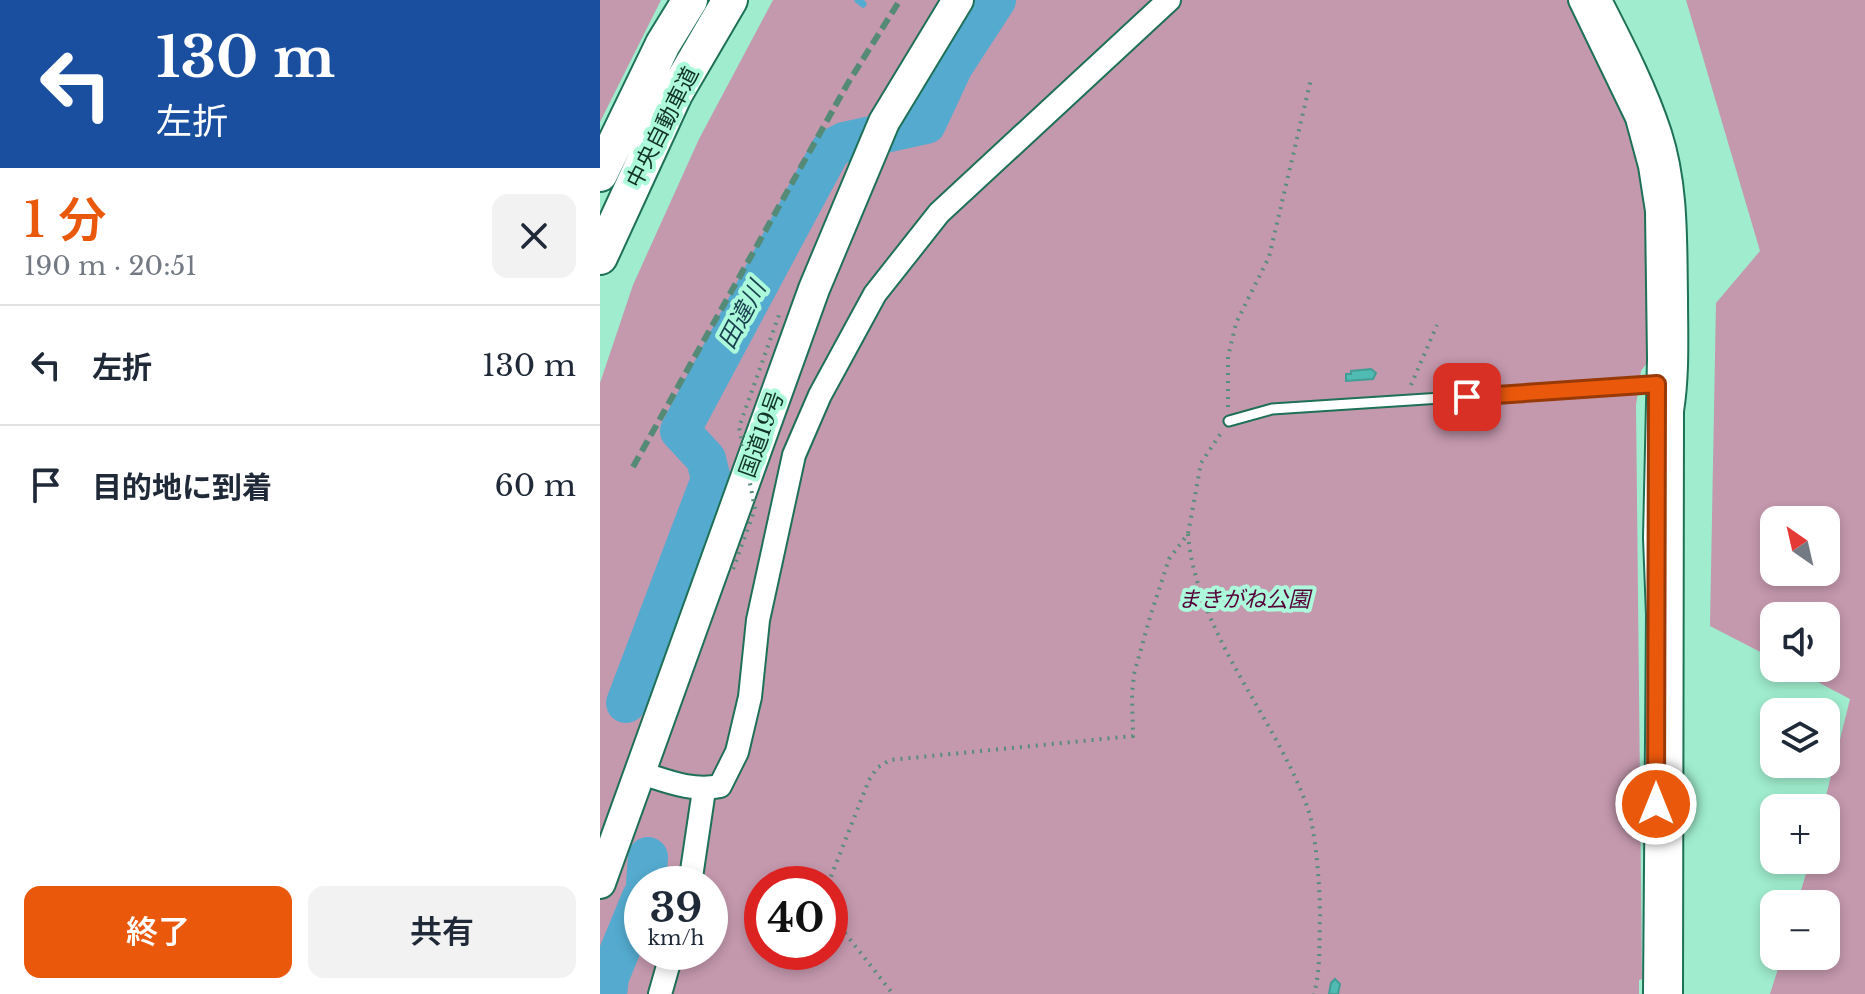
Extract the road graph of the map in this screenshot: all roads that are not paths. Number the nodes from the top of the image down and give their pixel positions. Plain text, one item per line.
1 (690, 0) edge
2 (730, 0) edge
3 (958, 0) edge
4 (1169, 0) edge
5 (1580, 0) edge
6 (1600, 0) edge
7 (600, 174) edge
8 (600, 257) edge
9 (1667, 383) junction
10 (1229, 421) road end
11 (641, 773) junction
12 (704, 790) junction
13 (693, 866) edge
14 (600, 883) edge
15 (667, 970) edge
16 (660, 994) edge
17 (1655, 994) edge
18 (1671, 994) edge

1 - 7 highway, 中央自動車道
2 - 8 highway, 中央自動車道
3 - 11 highway, 国道19号
4 - 12 street
5 - 9 street
6 - 9 street
9 - 10 lane
9 - 17 street
9 - 18 street
11 - 12 street
11 - 14 highway, 国道19号
12 - 13 street
15 - 16 street

